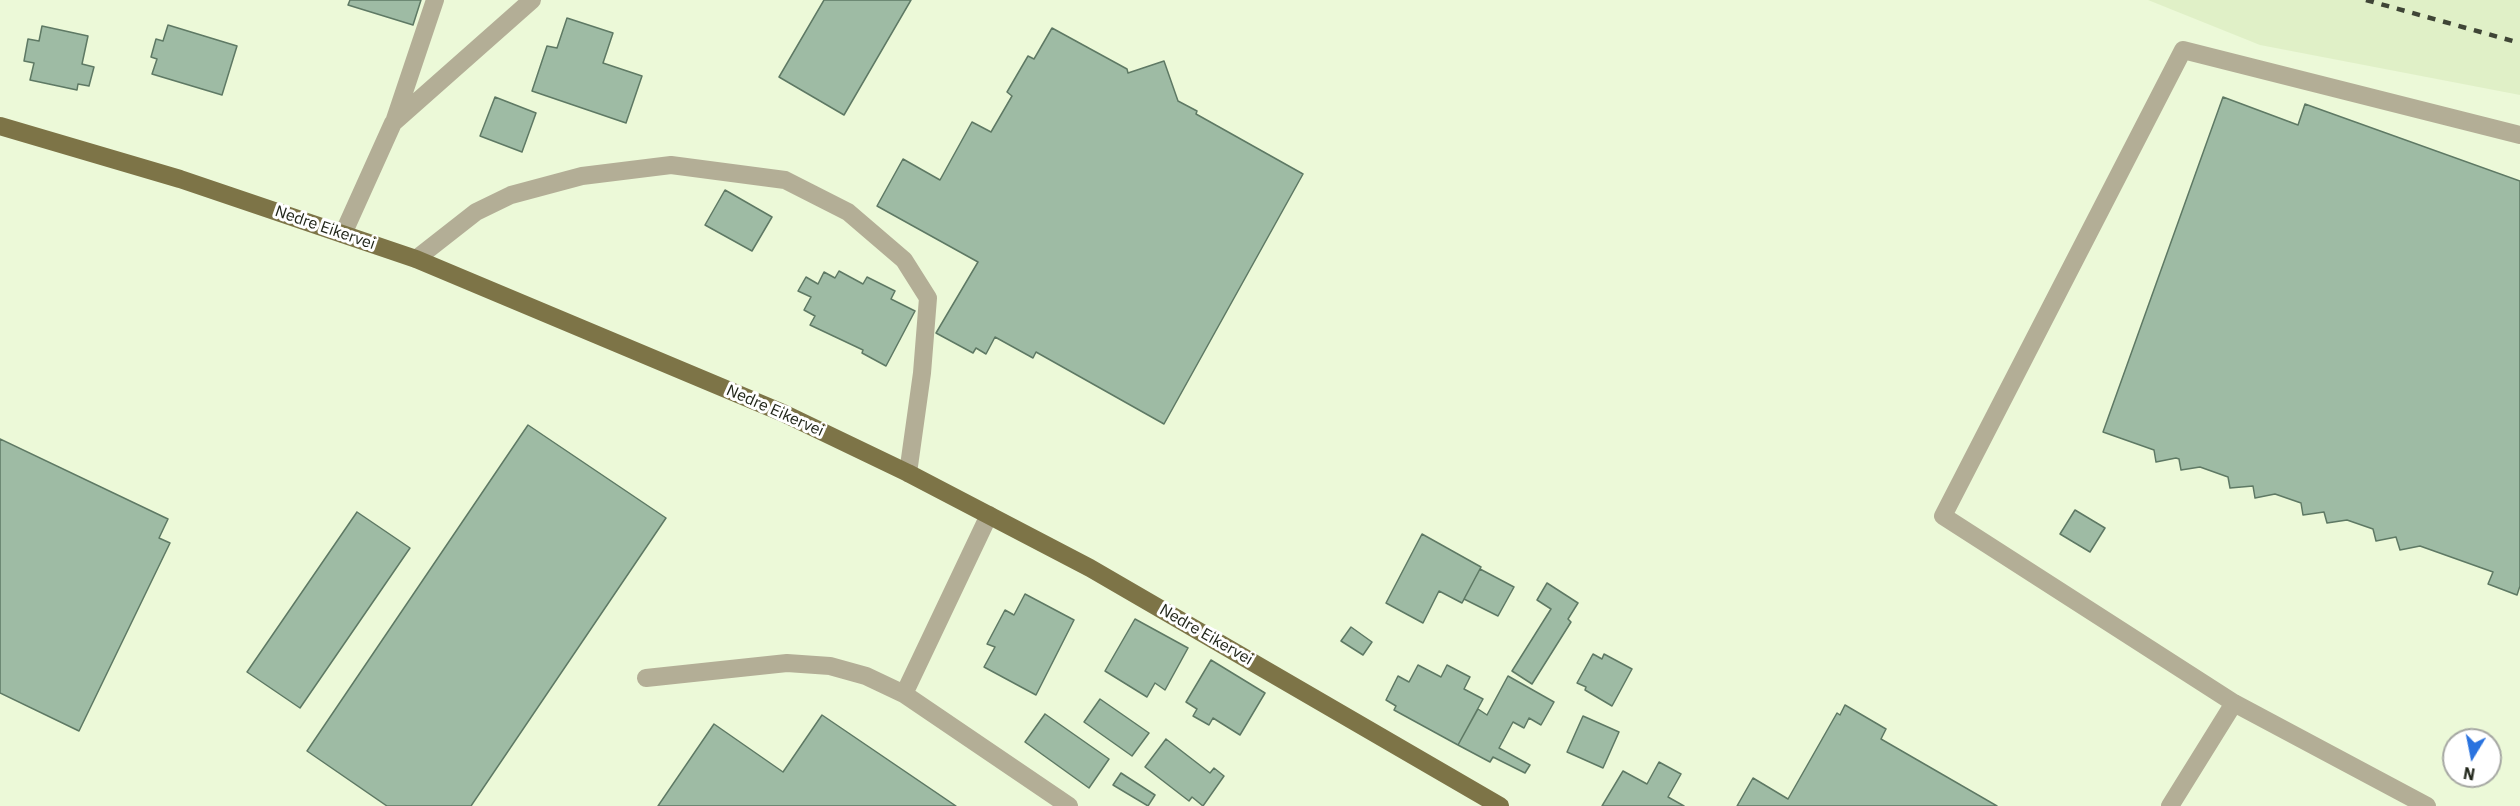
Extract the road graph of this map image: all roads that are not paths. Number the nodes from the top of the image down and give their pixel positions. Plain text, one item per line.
1 (435, 0) edge
2 (532, 0) edge
3 (393, 123) junction
4 (0, 126) edge
5 (2520, 135) edge
6 (343, 234) junction
7 (416, 259) junction
8 (908, 472) junction
9 (989, 515) junction
10 (646, 678) dead end
11 (904, 694) junction
12 (2234, 703) junction
13 (1069, 806) edge
14 (1500, 806) edge
15 (2170, 806) edge
16 (2427, 806) edge

1 - 3 street
2 - 3 street
3 - 6 street
4 - 6 main road, Nedre Eikervei
5 - 12 street
6 - 7 main road, Nedre Eikervei
7 - 8 main road, Nedre Eikervei
7 - 8 street
8 - 9 main road, Nedre Eikervei
9 - 11 street
9 - 14 main road, Nedre Eikervei
10 - 11 street
11 - 13 street
12 - 15 street
12 - 16 street

